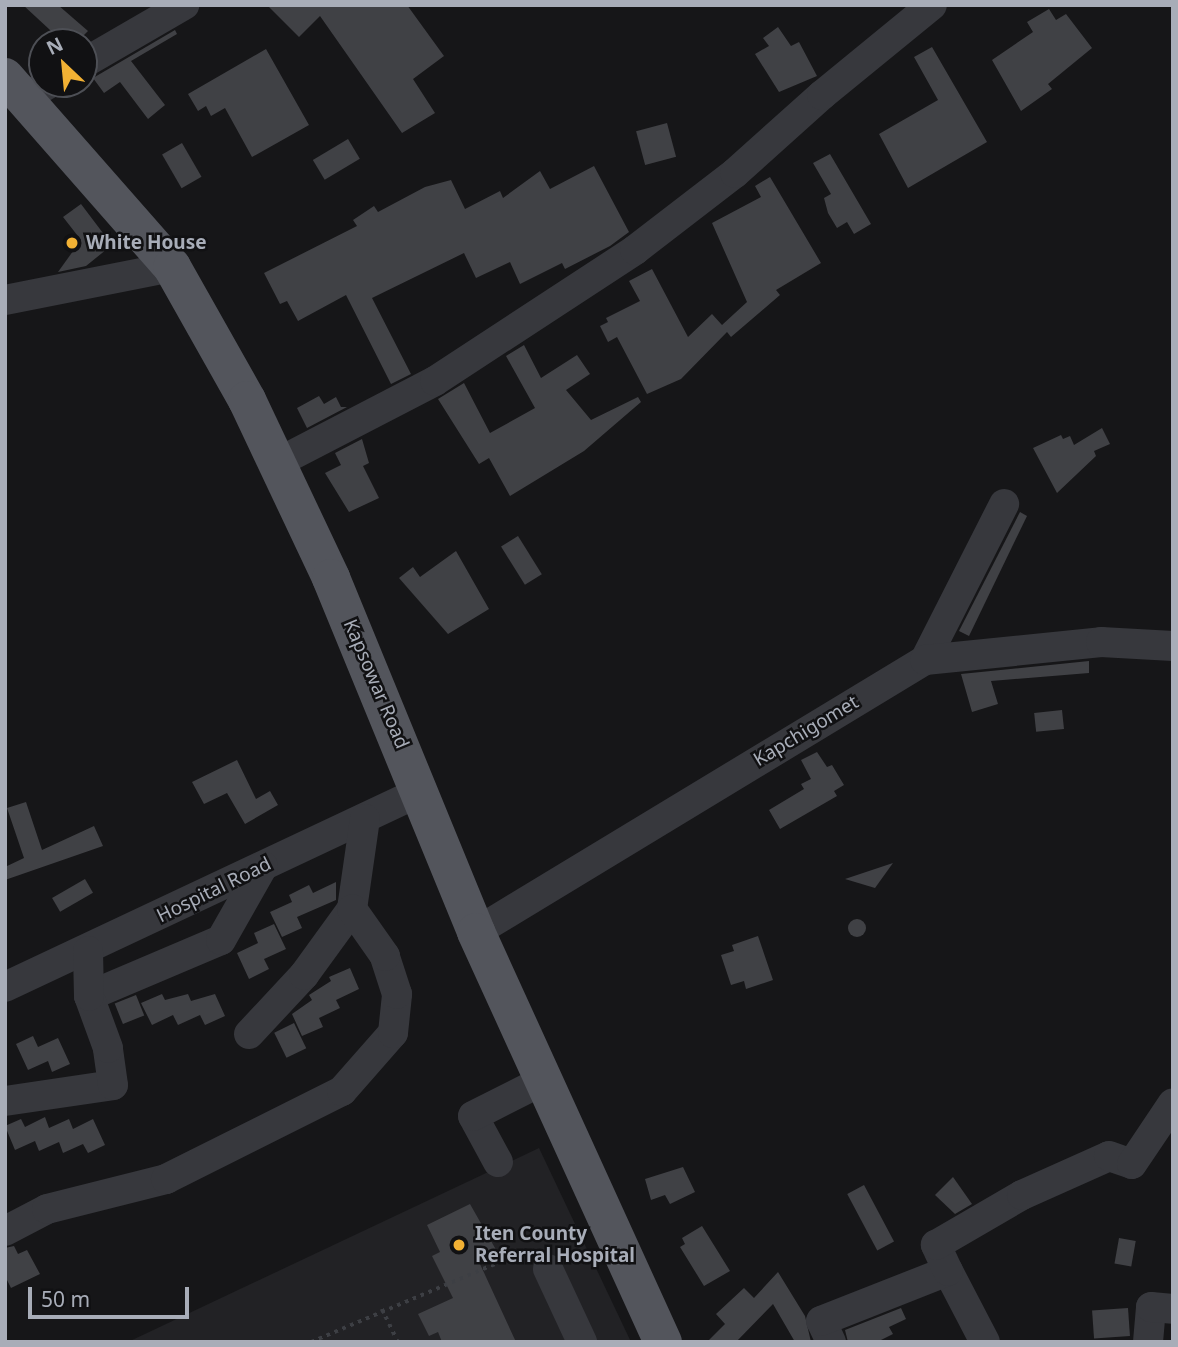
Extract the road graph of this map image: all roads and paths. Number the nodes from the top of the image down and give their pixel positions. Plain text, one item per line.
1 (184, 5) edge
2 (932, 5) edge
3 (98, 55) edge
4 (26, 86) edge
5 (172, 267) junction
6 (5, 300) edge
7 (275, 464) junction
8 (1004, 504) dead end
9 (1173, 646) edge
10 (925, 660) junction
11 (421, 791) junction
12 (365, 819) junction
13 (263, 866) junction
14 (352, 909) junction
15 (476, 932) junction
16 (88, 951) junction
17 (5, 987) edge
18 (89, 996) junction
19 (249, 1034) dead end
20 (544, 1080) junction
21 (5, 1101) edge
22 (1173, 1103) edge
23 (498, 1162) dead end
24 (5, 1231) edge
25 (497, 1264) dead end
26 (548, 1269) dead end
27 (948, 1271) junction
28 (1173, 1309) edge
29 (382, 1310) junction
30 (311, 1342) edge
31 (398, 1342) edge
32 (582, 1342) edge
33 (663, 1342) edge
34 (831, 1342) edge
35 (985, 1342) edge
36 (1148, 1342) edge

1 - 3 street
2 - 7 street
4 - 5 main road, Kapsowar Road
5 - 6 street
5 - 7 main road, Kapsowar Road
7 - 11 main road, Kapsowar Road
8 - 10 street
9 - 10 street, Kapchigomet
10 - 15 street, Kapchigomet
11 - 12 street, Hospital Road
11 - 15 main road, Kapsowar Road
12 - 13 street, Hospital Road
12 - 14 street
13 - 16 street, Hospital Road
13 - 18 street
14 - 19 street
14 - 24 street
15 - 20 main road, Kapsowar Road
16 - 17 street, Hospital Road
16 - 18 street
18 - 21 street
20 - 23 street
20 - 33 main road, Kapsowar Road
22 - 27 street
25 - 29 path
26 - 32 street
27 - 34 street
27 - 35 street
28 - 36 street
29 - 30 path
29 - 31 path

